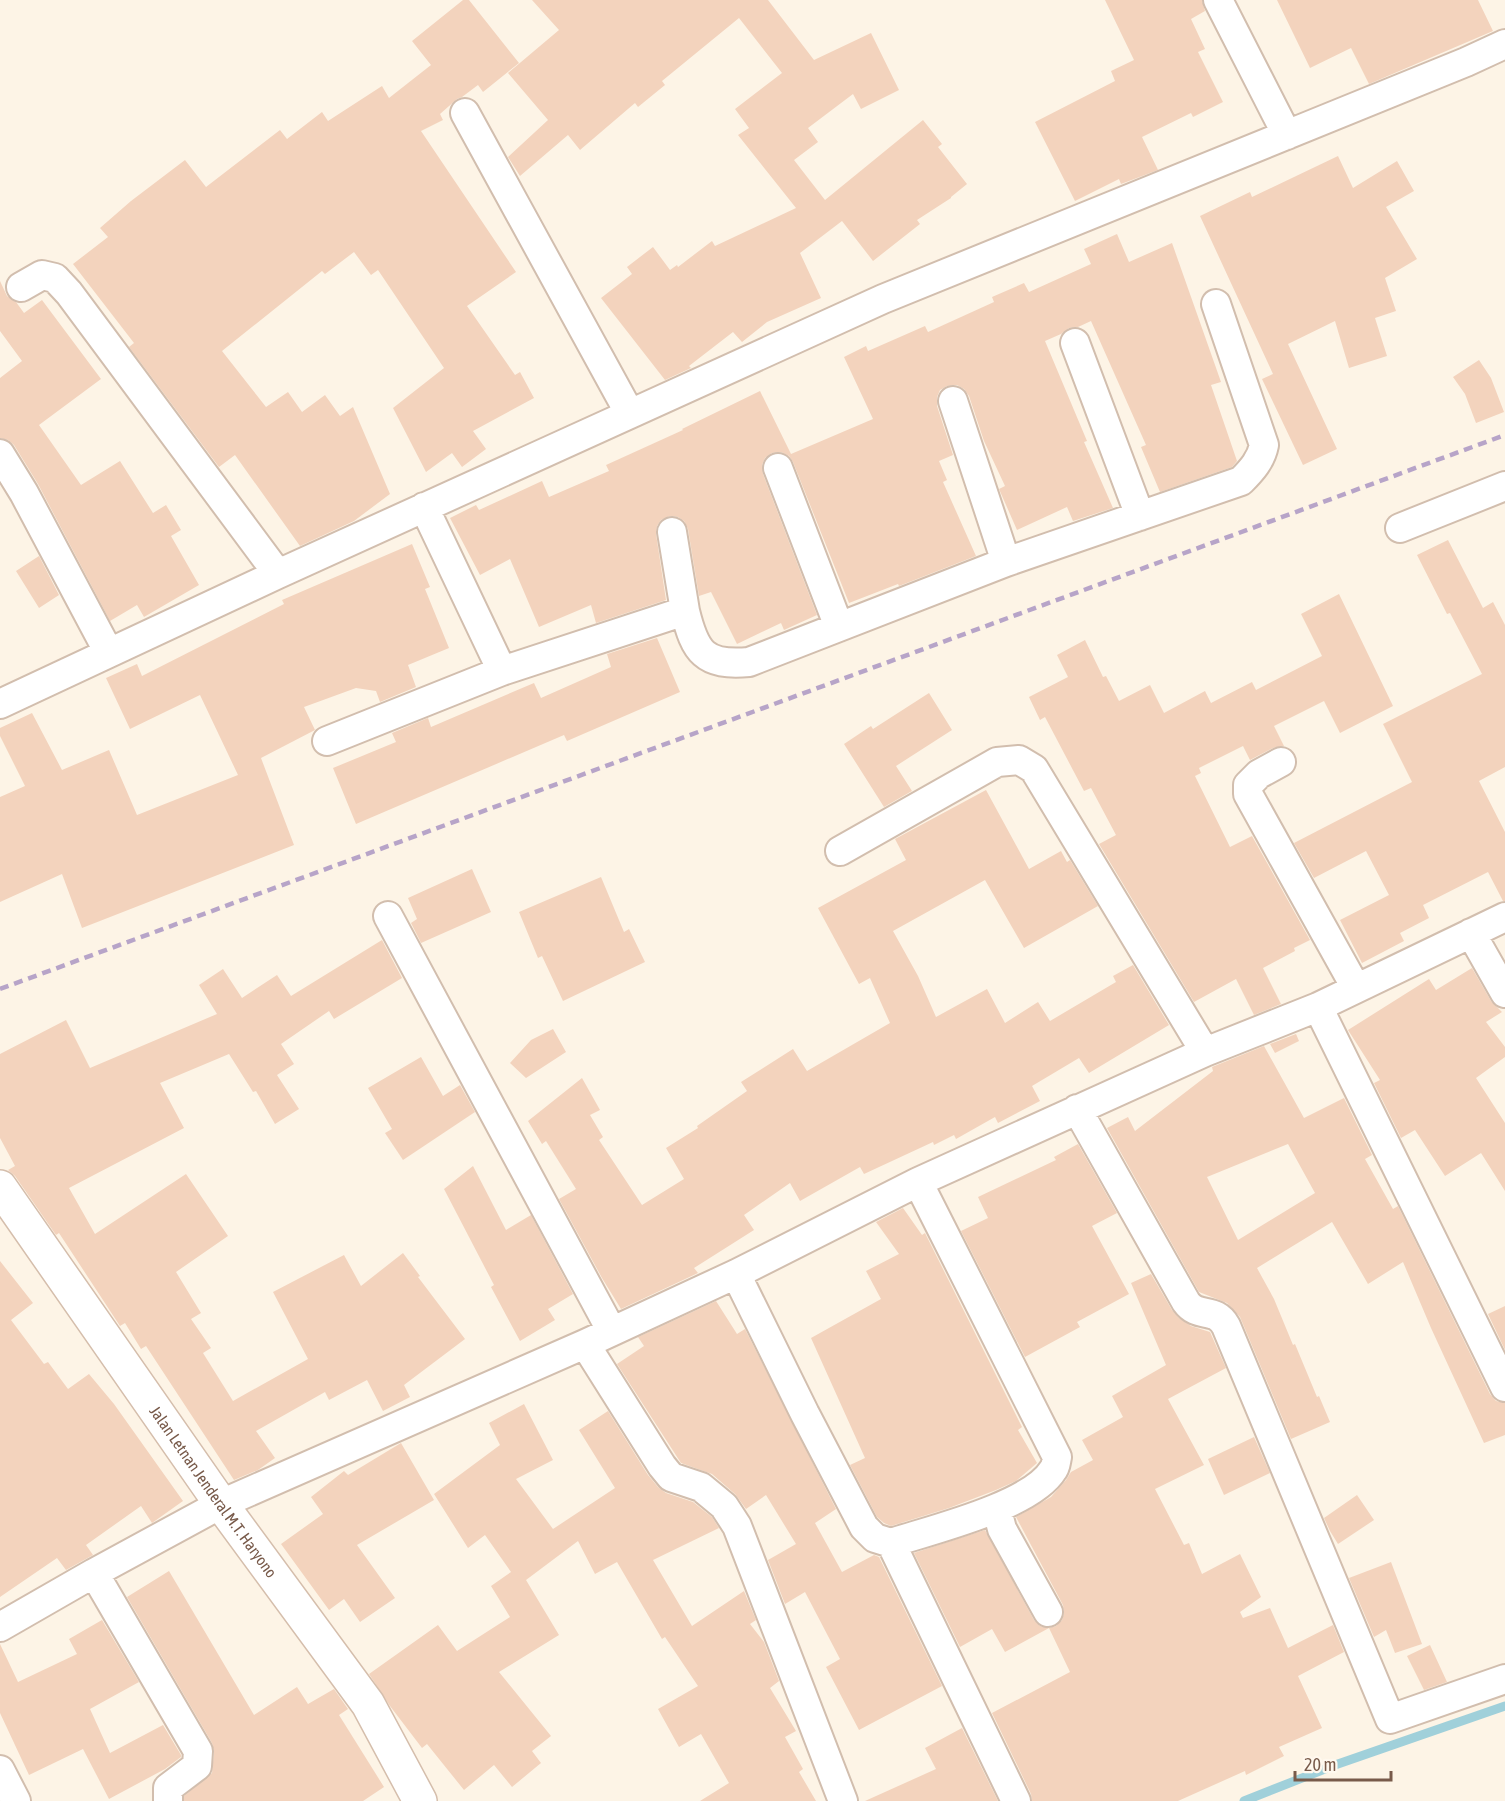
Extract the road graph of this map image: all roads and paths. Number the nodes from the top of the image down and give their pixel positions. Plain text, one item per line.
1 (1218, 0) edge
2 (1505, 44) edge
3 (465, 113) dead end
4 (1287, 135) junction
5 (21, 287) dead end
6 (1216, 304) dead end
7 (1075, 343) dead end
8 (953, 400) dead end
9 (630, 414) junction
10 (0, 454) edge
11 (778, 468) dead end
12 (1505, 486) edge
13 (424, 507) junction
14 (1140, 516) junction
15 (1400, 528) dead end
16 (672, 532) dead end
17 (1006, 562) junction
18 (278, 574) junction
19 (685, 611) junction
20 (839, 627) junction
21 (109, 653) junction
22 (502, 671) junction
23 (0, 704) edge
24 (327, 741) dead end
25 (1281, 762) dead end
26 (840, 851) dead end
27 (388, 916) dead end
28 (1505, 917) edge
29 (1471, 933) junction
30 (1356, 988) junction
31 (1505, 993) edge
32 (1318, 1007) junction
33 (1205, 1052) junction
34 (1077, 1109) junction
35 (918, 1182) junction
36 (0, 1187) edge
37 (736, 1274) junction
38 (611, 1330) junction
39 (585, 1344) junction
40 (1505, 1387) edge
41 (221, 1504) junction
42 (997, 1510) junction
43 (891, 1543) junction
44 (94, 1573) junction
45 (1048, 1612) dead end
46 (0, 1627) edge
47 (1505, 1679) edge
48 (0, 1770) edge
49 (16, 1801) edge
50 (168, 1801) edge
51 (420, 1801) edge
52 (843, 1801) edge
53 (1016, 1801) edge

1 - 4 street
2 - 4 street
3 - 9 street
4 - 9 street
5 - 18 street
6 - 14 street
7 - 14 street
8 - 17 street
9 - 13 street
10 - 21 street
11 - 20 street
12 - 15 street
13 - 18 street
13 - 22 street
14 - 17 street
16 - 19 street
17 - 20 street
18 - 21 street
19 - 20 street
19 - 22 street
21 - 23 street
22 - 24 street
25 - 30 street
26 - 33 street
27 - 38 street
28 - 29 street
29 - 30 street
29 - 31 street
30 - 32 street
32 - 33 street
32 - 40 street
33 - 34 street
34 - 35 street
34 - 47 street
35 - 37 street
35 - 42 street
36 - 41 main road, Jalan Letnan Jenderal M.T. Haryono
37 - 38 street
37 - 43 street
38 - 39 street
39 - 41 street
39 - 52 street
41 - 44 street
41 - 51 main road, Jalan Letnan Jenderal M.T. Haryono
42 - 43 street
42 - 45 street
43 - 53 street
44 - 46 street
44 - 50 street
48 - 49 street

